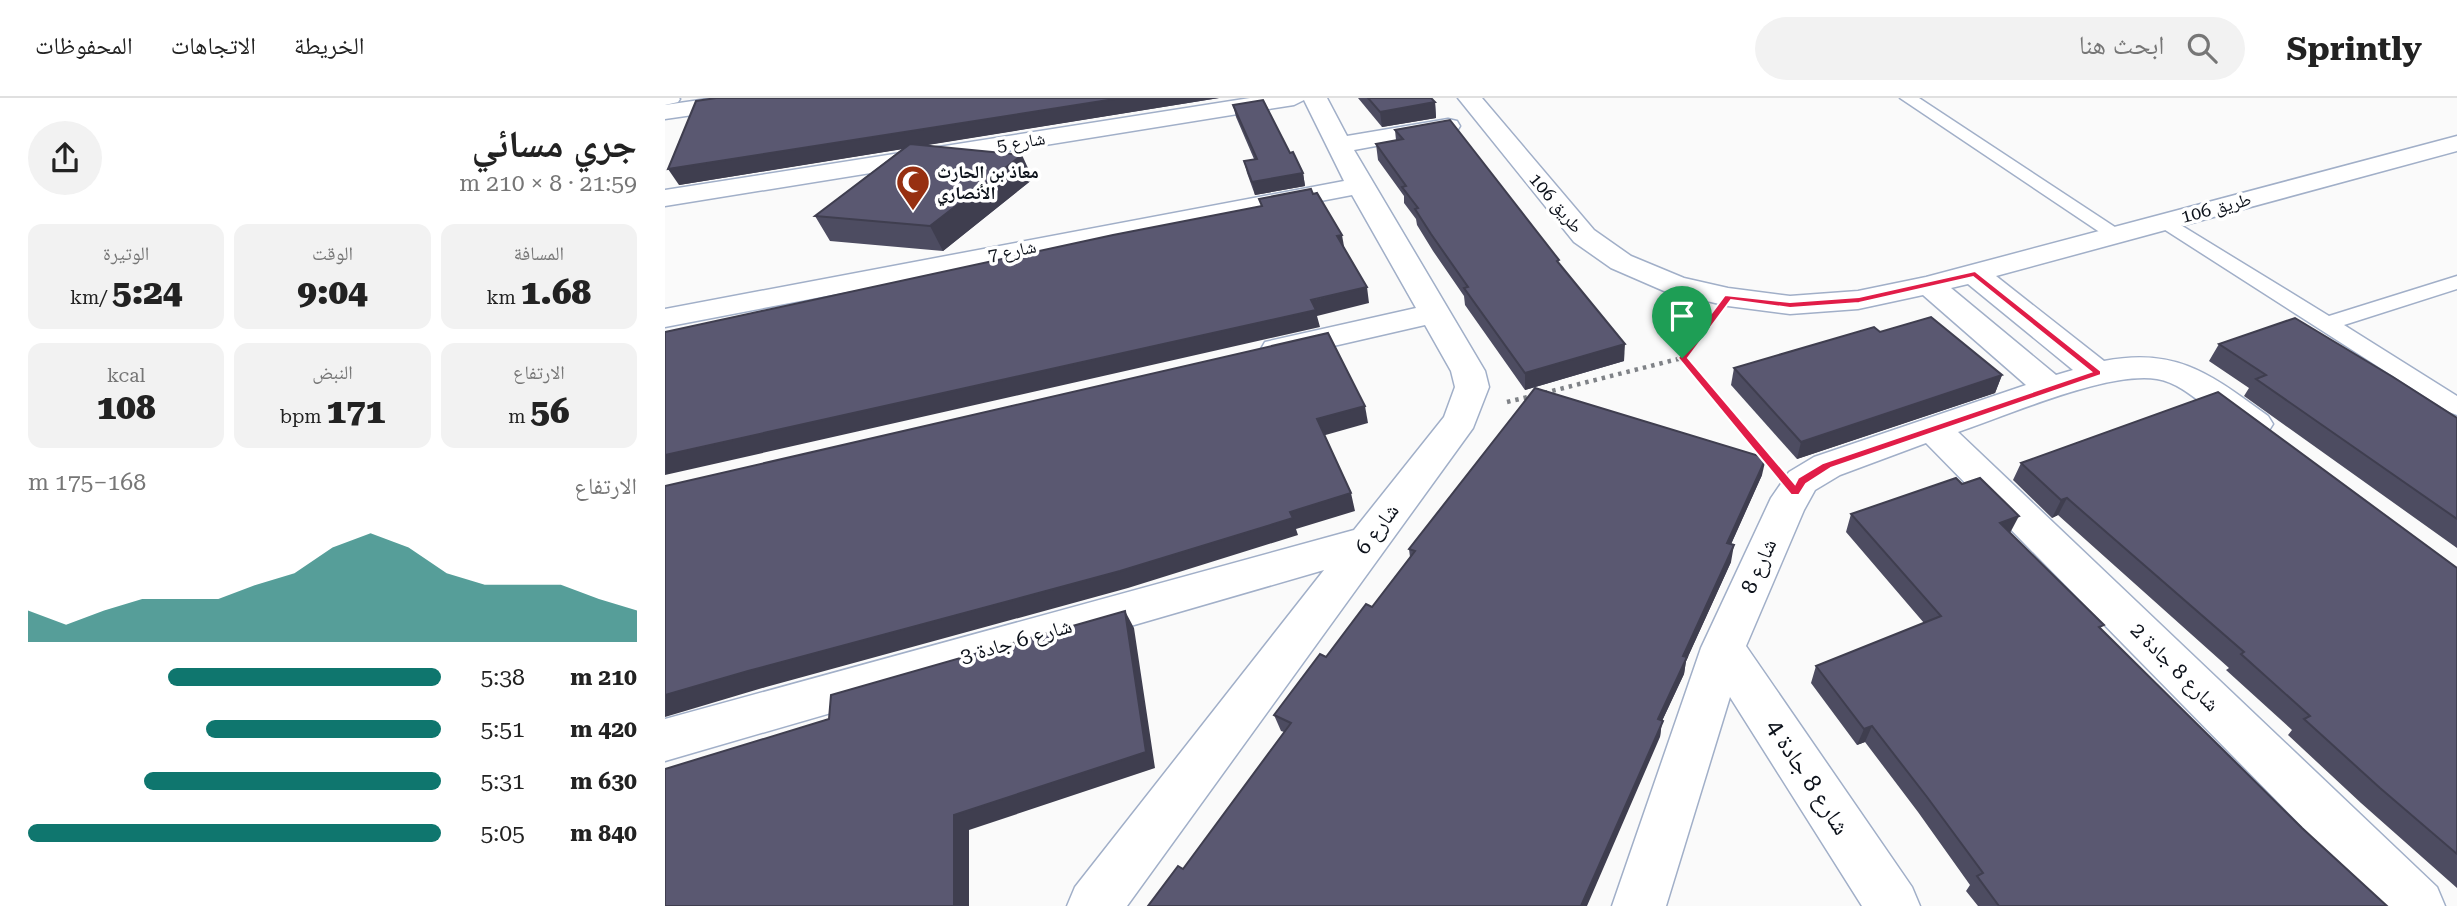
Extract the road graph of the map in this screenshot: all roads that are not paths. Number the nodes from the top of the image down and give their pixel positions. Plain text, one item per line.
1 (762, 98) edge
2 (1294, 98) edge
3 (1315, 98) edge
4 (1908, 98) edge
5 (668, 105) edge
6 (1468, 105) edge
7 (1342, 129) junction
8 (2457, 143) edge
9 (1360, 186) junction
10 (665, 198) edge
11 (2166, 222) junction
12 (2117, 235) junction
13 (1975, 274) junction
14 (2457, 282) edge
15 (1929, 285) junction
16 (1434, 313) junction
17 (665, 318) edge
18 (2327, 324) junction
19 (1245, 356) edge
20 (2098, 373) junction
21 (2050, 388) junction
22 (2457, 407) edge
23 (1932, 428) junction
24 (2278, 441) edge
25 (1367, 542) junction
26 (1723, 648) junction
27 (665, 740) edge
28 (1094, 906) edge
29 (1639, 906) edge
30 (1893, 906) edge
31 (2418, 906) edge

1 - 5 street
2 - 10 street, شارع 5
3 - 7 street, شارع 6
4 - 12 lane
6 - 7 street, طريق 106
6 - 15 street, طريق 106
7 - 9 street, شارع 6
8 - 11 street, طريق 106
9 - 16 street, شارع 6
9 - 17 street, شارع 7
11 - 12 street, طريق 106
11 - 18 lane
12 - 13 street, طريق 106
13 - 15 street, طريق 106
13 - 20 street
14 - 18 lane
15 - 21 street
16 - 19 street
16 - 25 street, شارع 6
18 - 22 lane
20 - 21 street, شارع 8
20 - 24 street, شارع 8
21 - 23 street, شارع 8
23 - 26 street, شارع 8
23 - 31 street, شارع 8 جادة 2
25 - 27 street, شارع 6 جادة 3
25 - 28 street, شارع 6
26 - 29 street, شارع 8
26 - 30 street, شارع 8 جادة 4

